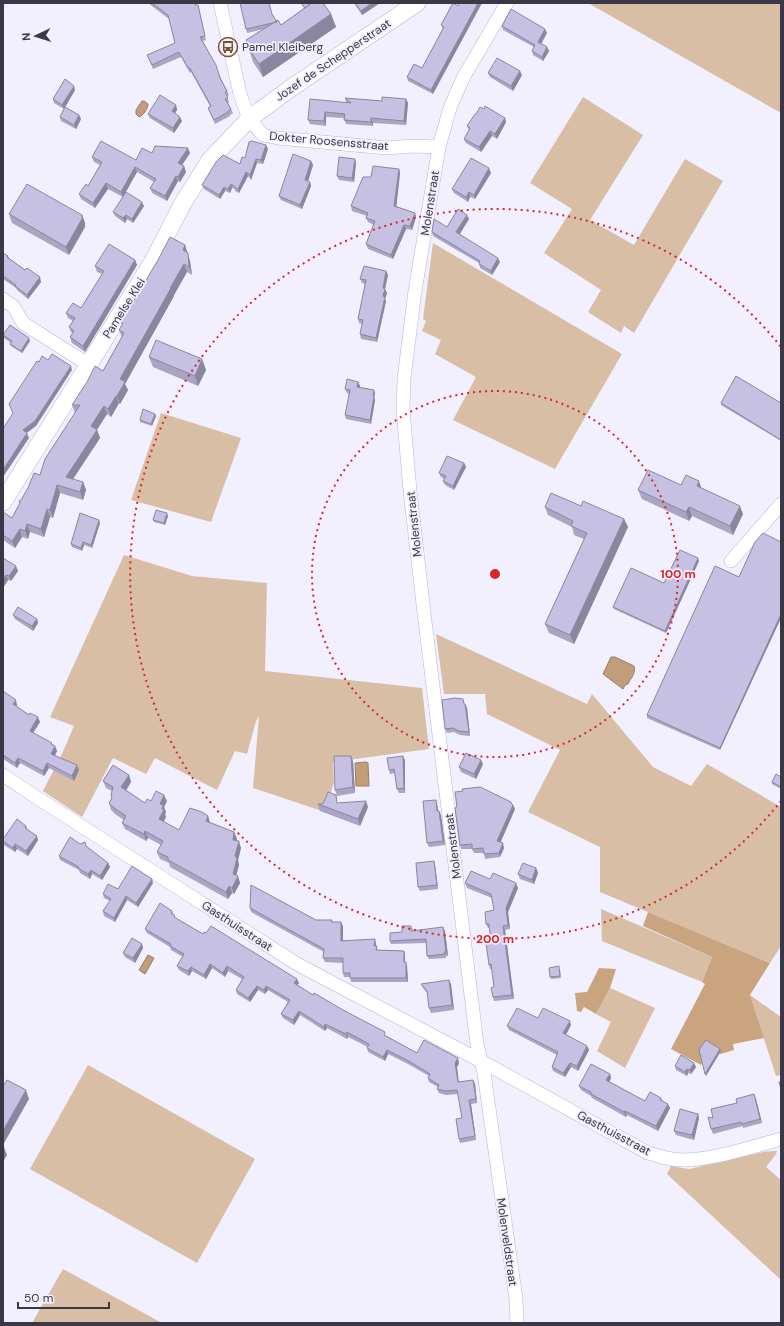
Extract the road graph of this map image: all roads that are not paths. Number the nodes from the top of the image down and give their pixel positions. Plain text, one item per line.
1 (220, 3) edge
2 (417, 3) edge
3 (507, 3) edge
4 (249, 119) junction
5 (439, 147) junction
6 (3, 299) edge
7 (89, 365) junction
8 (3, 502) edge
9 (781, 504) edge
10 (731, 561) dead end
11 (3, 775) edge
12 (481, 1060) junction
13 (781, 1140) edge
14 (517, 1323) edge

1 - 4 street, Dokter Roosensstraat
2 - 4 main road, Jozef de Schepperstraat
3 - 5 street, Molenstraat
4 - 5 street, Dokter Roosensstraat
4 - 7 main road, Pamelse Klei
5 - 12 street, Molenstraat
6 - 7 street
7 - 8 main road, Pamelse Klei
9 - 10 street
11 - 12 street, Gasthuisstraat
12 - 13 street, Gasthuisstraat
12 - 14 street, Molenveldstraat

